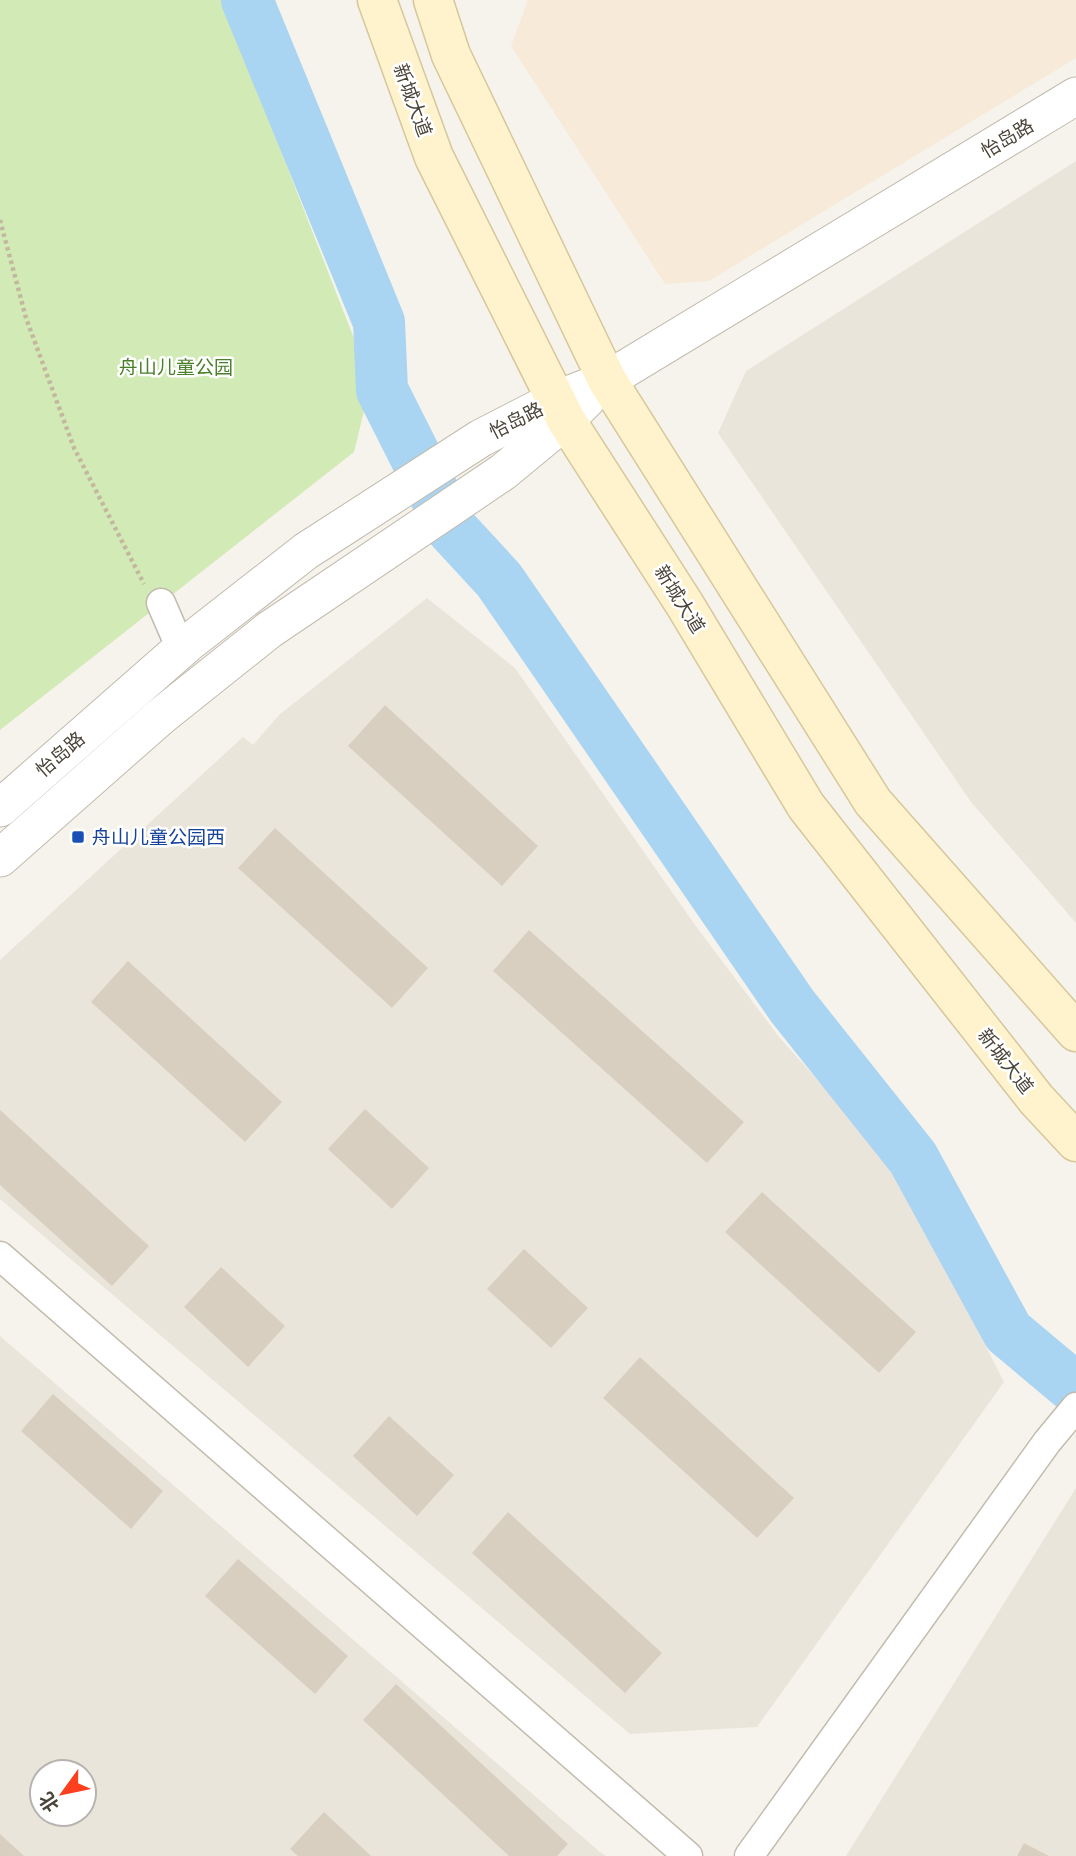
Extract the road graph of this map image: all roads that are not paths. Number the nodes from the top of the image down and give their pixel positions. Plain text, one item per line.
1 (377, 0) edge
2 (432, 0) edge
3 (1076, 96) edge
4 (607, 380) junction
5 (561, 410) junction
6 (161, 603) road end
7 (181, 649) junction
8 (0, 808) edge
9 (5, 842) edge
10 (1076, 1032) edge
11 (1076, 1142) edge
12 (0, 1256) edge
13 (1076, 1407) edge
14 (688, 1856) edge
15 (749, 1856) edge

1 - 5 main road, 新城大道
2 - 4 main road
3 - 4 street, 怡岛路
4 - 5 street, 怡岛路
4 - 10 main road
5 - 7 street, 怡岛路
5 - 9 street
5 - 11 main road, 新城大道
6 - 7 street
7 - 8 street, 怡岛路
12 - 14 street
13 - 15 street

